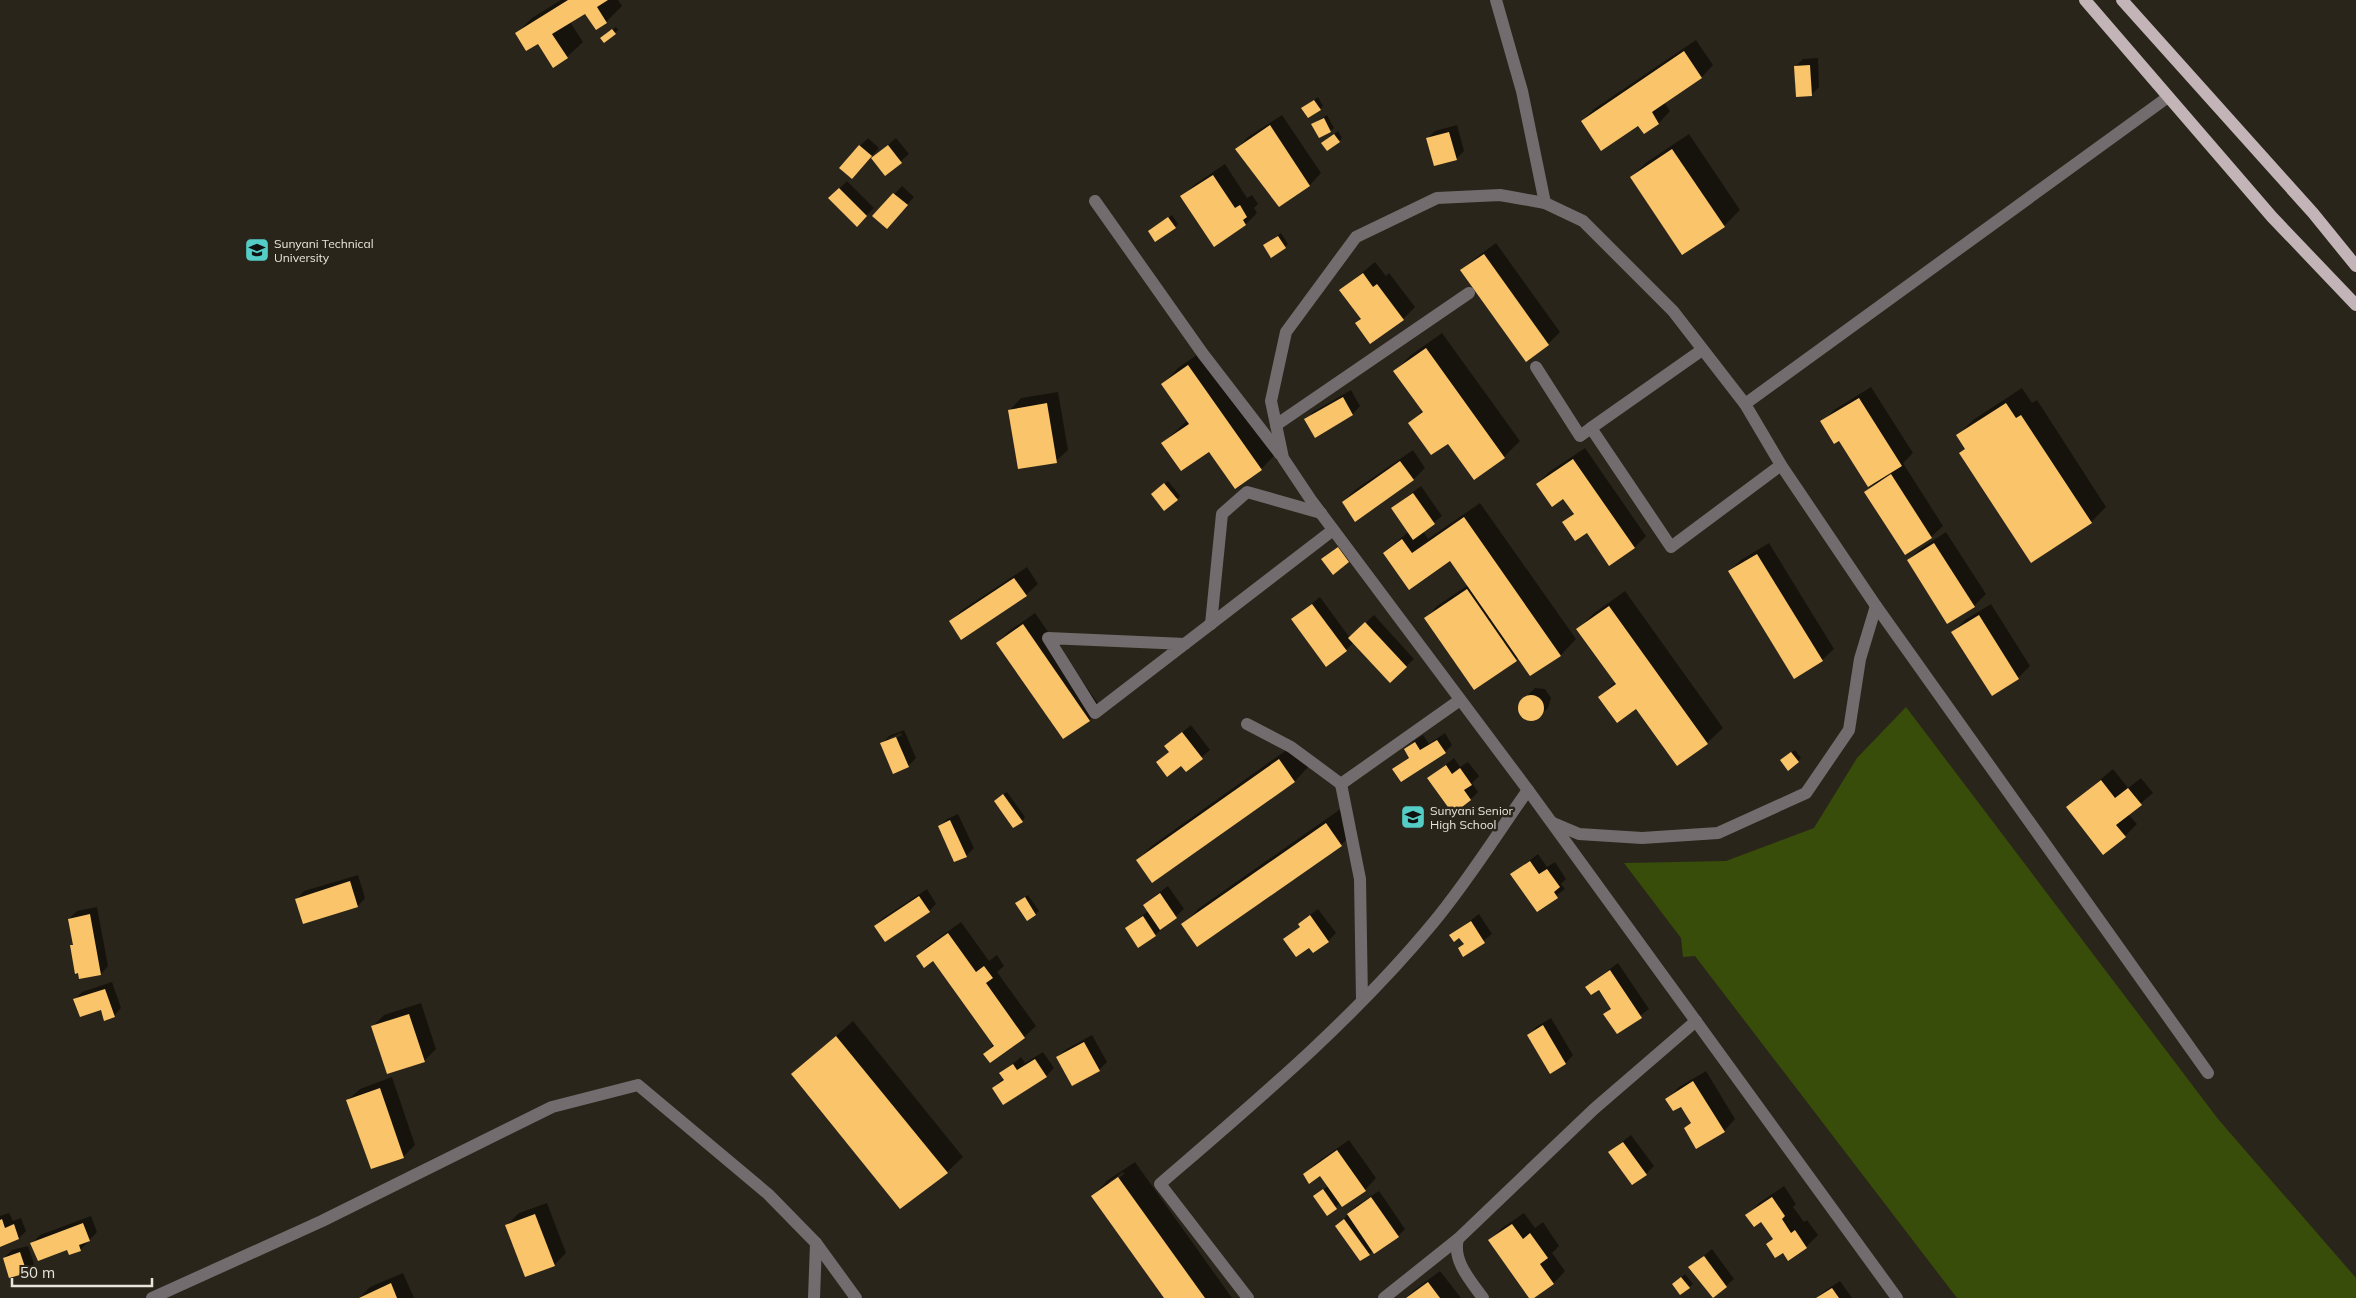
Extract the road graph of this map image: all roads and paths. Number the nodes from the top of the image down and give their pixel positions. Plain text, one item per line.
1 (1496, 0) edge
2 (2085, 0) edge
3 (2122, 0) edge
4 (2168, 97) junction
5 (1095, 200) dead end
6 (1544, 203) junction
7 (2356, 266) edge
8 (1469, 293) dead end
9 (2356, 305) edge
10 (1702, 350) junction
11 (1536, 367) dead end
12 (1745, 404) junction
13 (1276, 425) junction
14 (1591, 428) junction
15 (1283, 458) junction
16 (1781, 465) junction
17 (1321, 513) junction
18 (1334, 530) junction
19 (1876, 606) junction
20 (1211, 624) junction
21 (1184, 644) junction
22 (1460, 700) junction
23 (1247, 724) dead end
24 (1341, 784) junction
25 (1528, 790) junction
26 (1552, 822) junction
27 (1362, 1000) junction
28 (1696, 1021) junction
29 (2208, 1073) dead end
30 (1458, 1239) junction
31 (816, 1243) junction
32 (152, 1298) edge
33 (814, 1298) edge
34 (856, 1298) edge
35 (1248, 1298) edge
36 (1384, 1298) edge
37 (1483, 1298) edge
38 (1897, 1298) edge

1 - 6 street
2 - 4 main road
3 - 7 main road
4 - 9 main road
4 - 12 street
5 - 15 street
6 - 10 street
6 - 13 street
8 - 13 street
10 - 12 street
10 - 14 street
11 - 14 street
12 - 16 street
13 - 15 street
14 - 16 street
15 - 17 street
16 - 19 street
17 - 18 street
17 - 20 street
18 - 20 street
18 - 22 street
19 - 26 street
19 - 29 street
20 - 21 street
21 - 21 street
22 - 24 street
22 - 25 street
23 - 24 street
24 - 27 street
25 - 26 street
25 - 27 street
26 - 28 street
27 - 35 street
28 - 30 street
28 - 38 street
30 - 36 street
30 - 37 street
31 - 32 street
31 - 33 street
31 - 34 street

